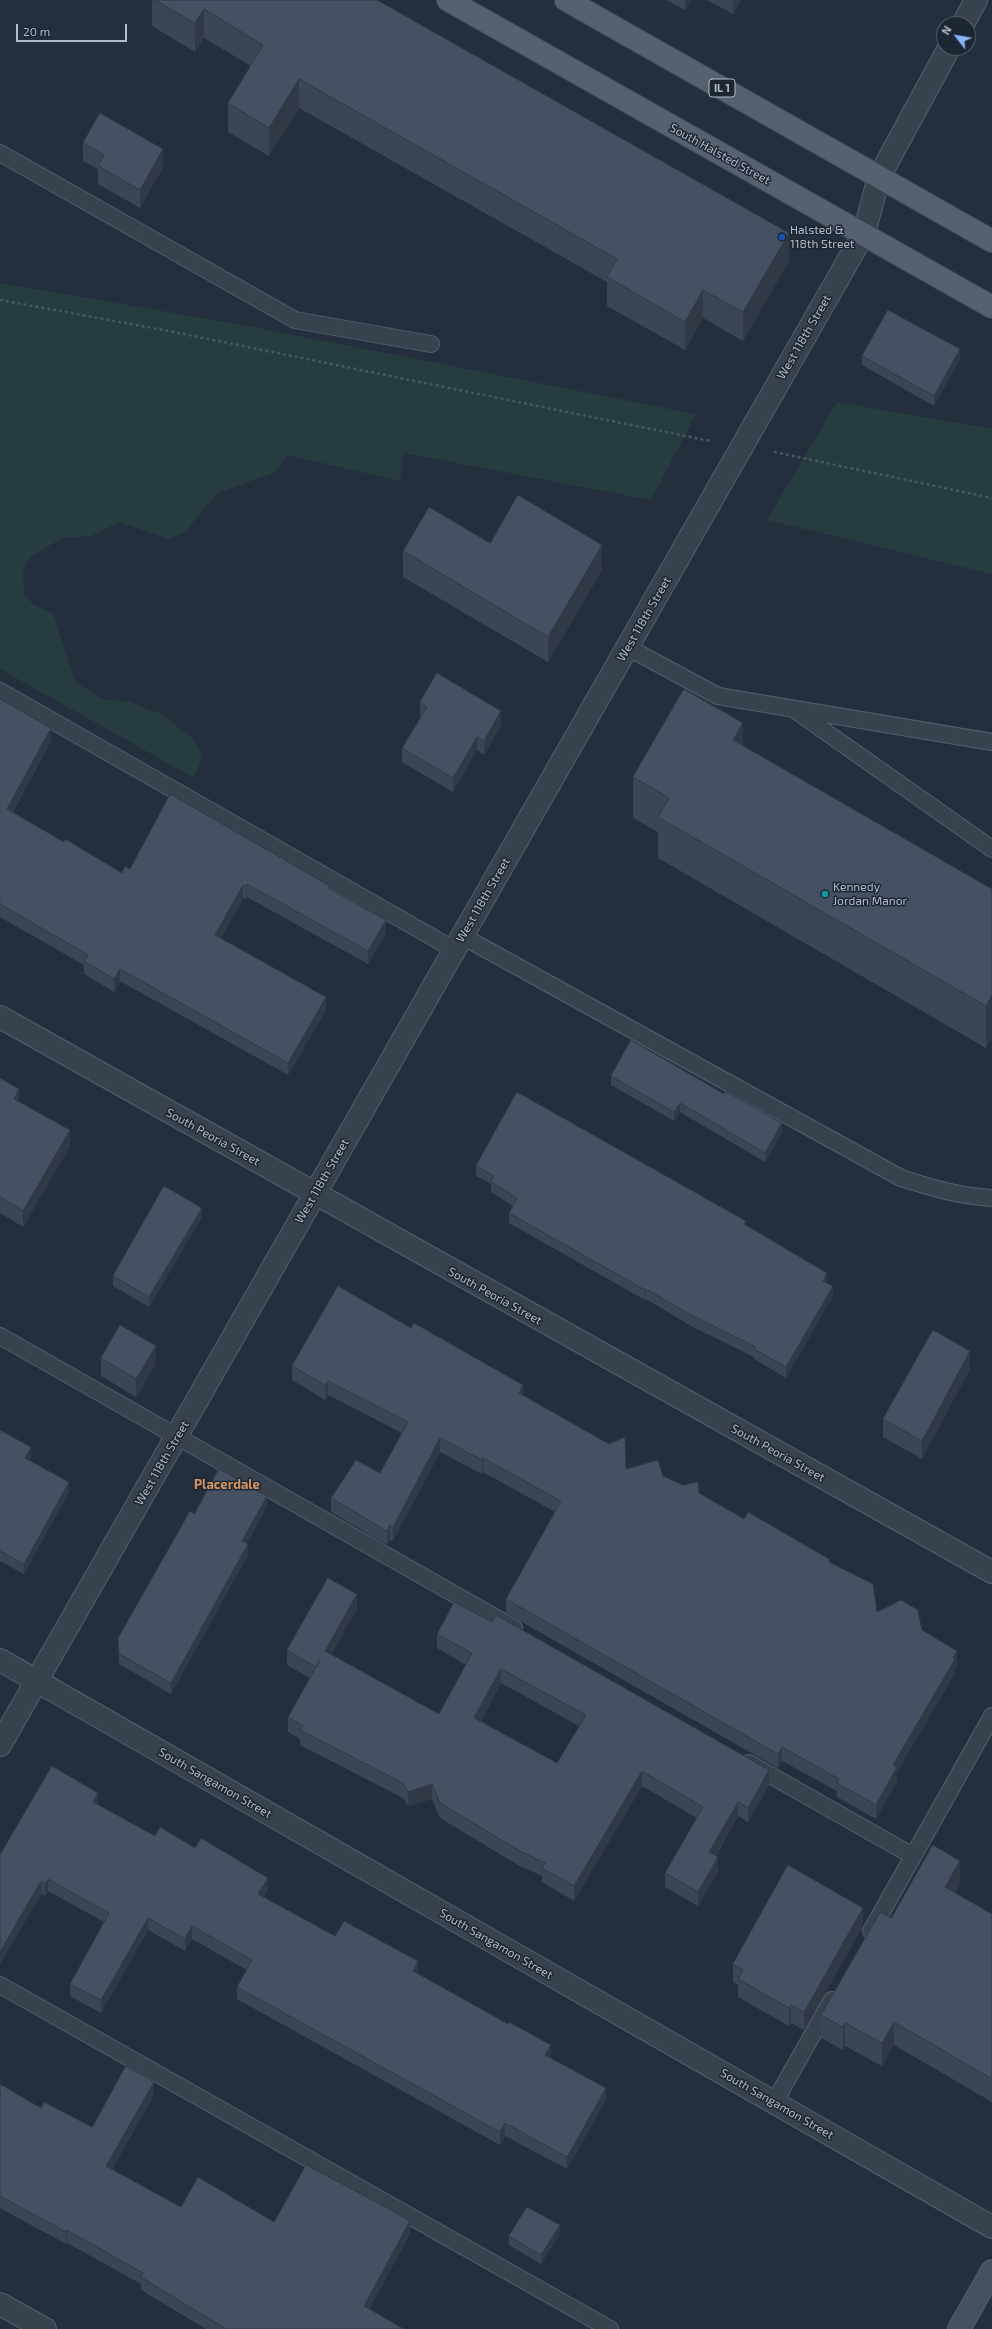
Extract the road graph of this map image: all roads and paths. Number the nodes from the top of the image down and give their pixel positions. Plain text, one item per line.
1 (448, 0) edge
2 (566, 0) edge
3 (976, 0) edge
4 (967, 16) edge
5 (945, 56) edge
6 (0, 153) edge
7 (878, 176) junction
8 (864, 234) junction
9 (992, 241) edge
10 (0, 300) edge
11 (992, 307) edge
12 (431, 344) dead end
13 (701, 440) dead end
14 (792, 456) dead end
15 (992, 498) edge
16 (627, 647) junction
17 (0, 691) edge
18 (793, 709) junction
19 (992, 742) edge
20 (992, 848) edge
21 (459, 943) junction
22 (0, 1017) edge
23 (315, 1195) junction
24 (992, 1198) edge
25 (0, 1336) edge
26 (177, 1436) junction
27 (992, 1572) edge
28 (527, 1636) edge
29 (0, 1660) edge
30 (37, 1682) junction
31 (992, 1716) edge
32 (0, 1745) edge
33 (734, 1754) edge
34 (913, 1856) junction
35 (862, 1946) edge
36 (0, 1985) edge
37 (839, 1988) edge
38 (774, 2103) junction
39 (992, 2227) edge
40 (992, 2271) edge
41 (0, 2304) edge
42 (44, 2329) edge
43 (610, 2329) edge
44 (959, 2329) edge

1 - 8 main road, South Halsted Street
2 - 7 main road, IL 1
3 - 4 street
5 - 7 street, West 118th Street
6 - 12 lane
7 - 8 street, West 118th Street
7 - 9 main road, IL 1
8 - 11 main road, South Halsted Street
8 - 16 street, West 118th Street
10 - 13 path
14 - 15 path
16 - 18 lane
16 - 21 street, West 118th Street
17 - 21 lane
18 - 19 lane
18 - 20 lane
21 - 23 street, West 118th Street
21 - 24 lane
22 - 23 street, South Peoria Street
23 - 26 street, West 118th Street
23 - 27 street, South Peoria Street
25 - 26 lane
26 - 28 lane
26 - 30 street, West 118th Street
29 - 30 street, South Sangamon Street
30 - 32 street, West 118th Street
30 - 38 street, South Sangamon Street
31 - 34 lane
33 - 34 lane
34 - 35 lane
36 - 43 lane
37 - 38 lane
38 - 39 street, South Sangamon Street
40 - 44 street
41 - 42 street

